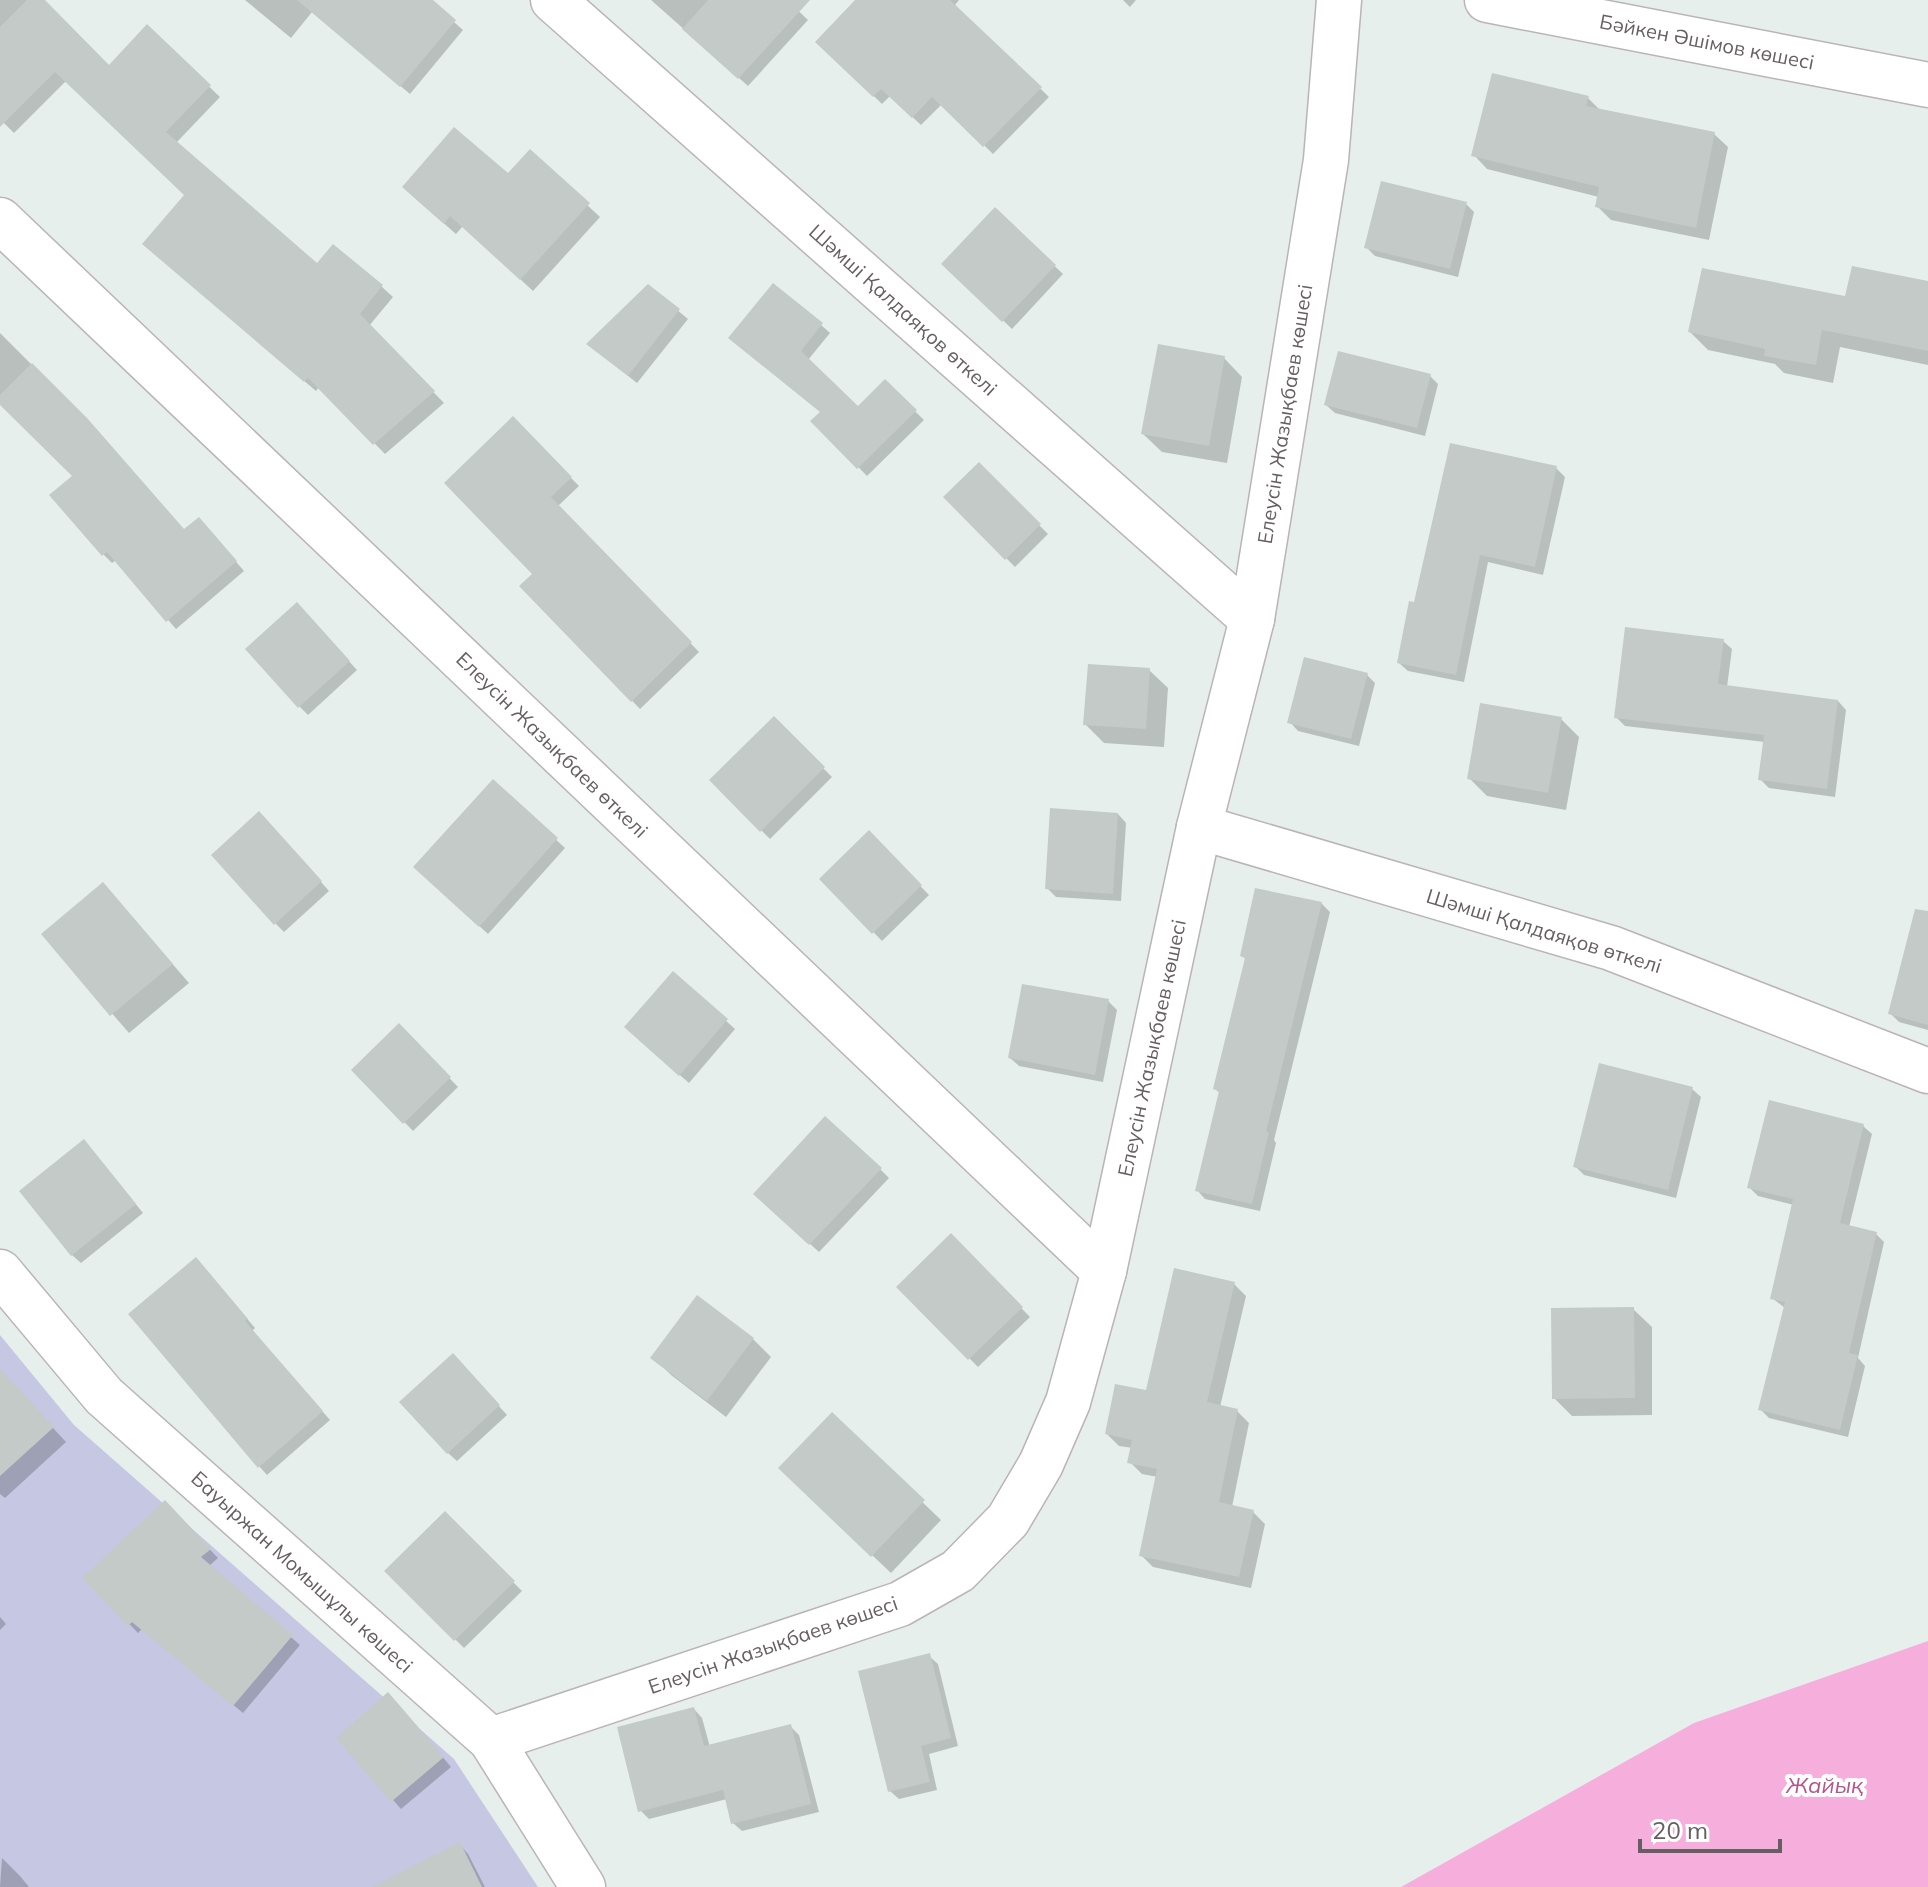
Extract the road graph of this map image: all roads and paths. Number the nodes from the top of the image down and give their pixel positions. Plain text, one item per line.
1 (553, 0) edge
2 (1339, 0) edge
3 (1487, 0) edge
4 (1928, 85) edge
5 (0, 220) edge
6 (1252, 619) junction
7 (1199, 827) junction
8 (1928, 1071) edge
9 (1104, 1271) junction
10 (0, 1272) edge
11 (491, 1740) junction
12 (583, 1887) edge

1 - 6 street, Шәмші Қалдаяқов өткелі
2 - 6 street, Елеусін Жазықбаев көшесі
3 - 4 street, Бәйкен Әшімов көшесі
5 - 9 street, Елеусін Жазықбаев өткелі
6 - 7 street, Елеусін Жазықбаев көшесі
7 - 8 street, Шәмші Қалдаяқов өткелі
7 - 9 street, Елеусін Жазықбаев көшесі
9 - 11 street, Елеусін Жазықбаев көшесі
10 - 11 street, Бауыржан Момышұлы көшесі
11 - 12 street, Бауыржан Момышұлы көшесі

